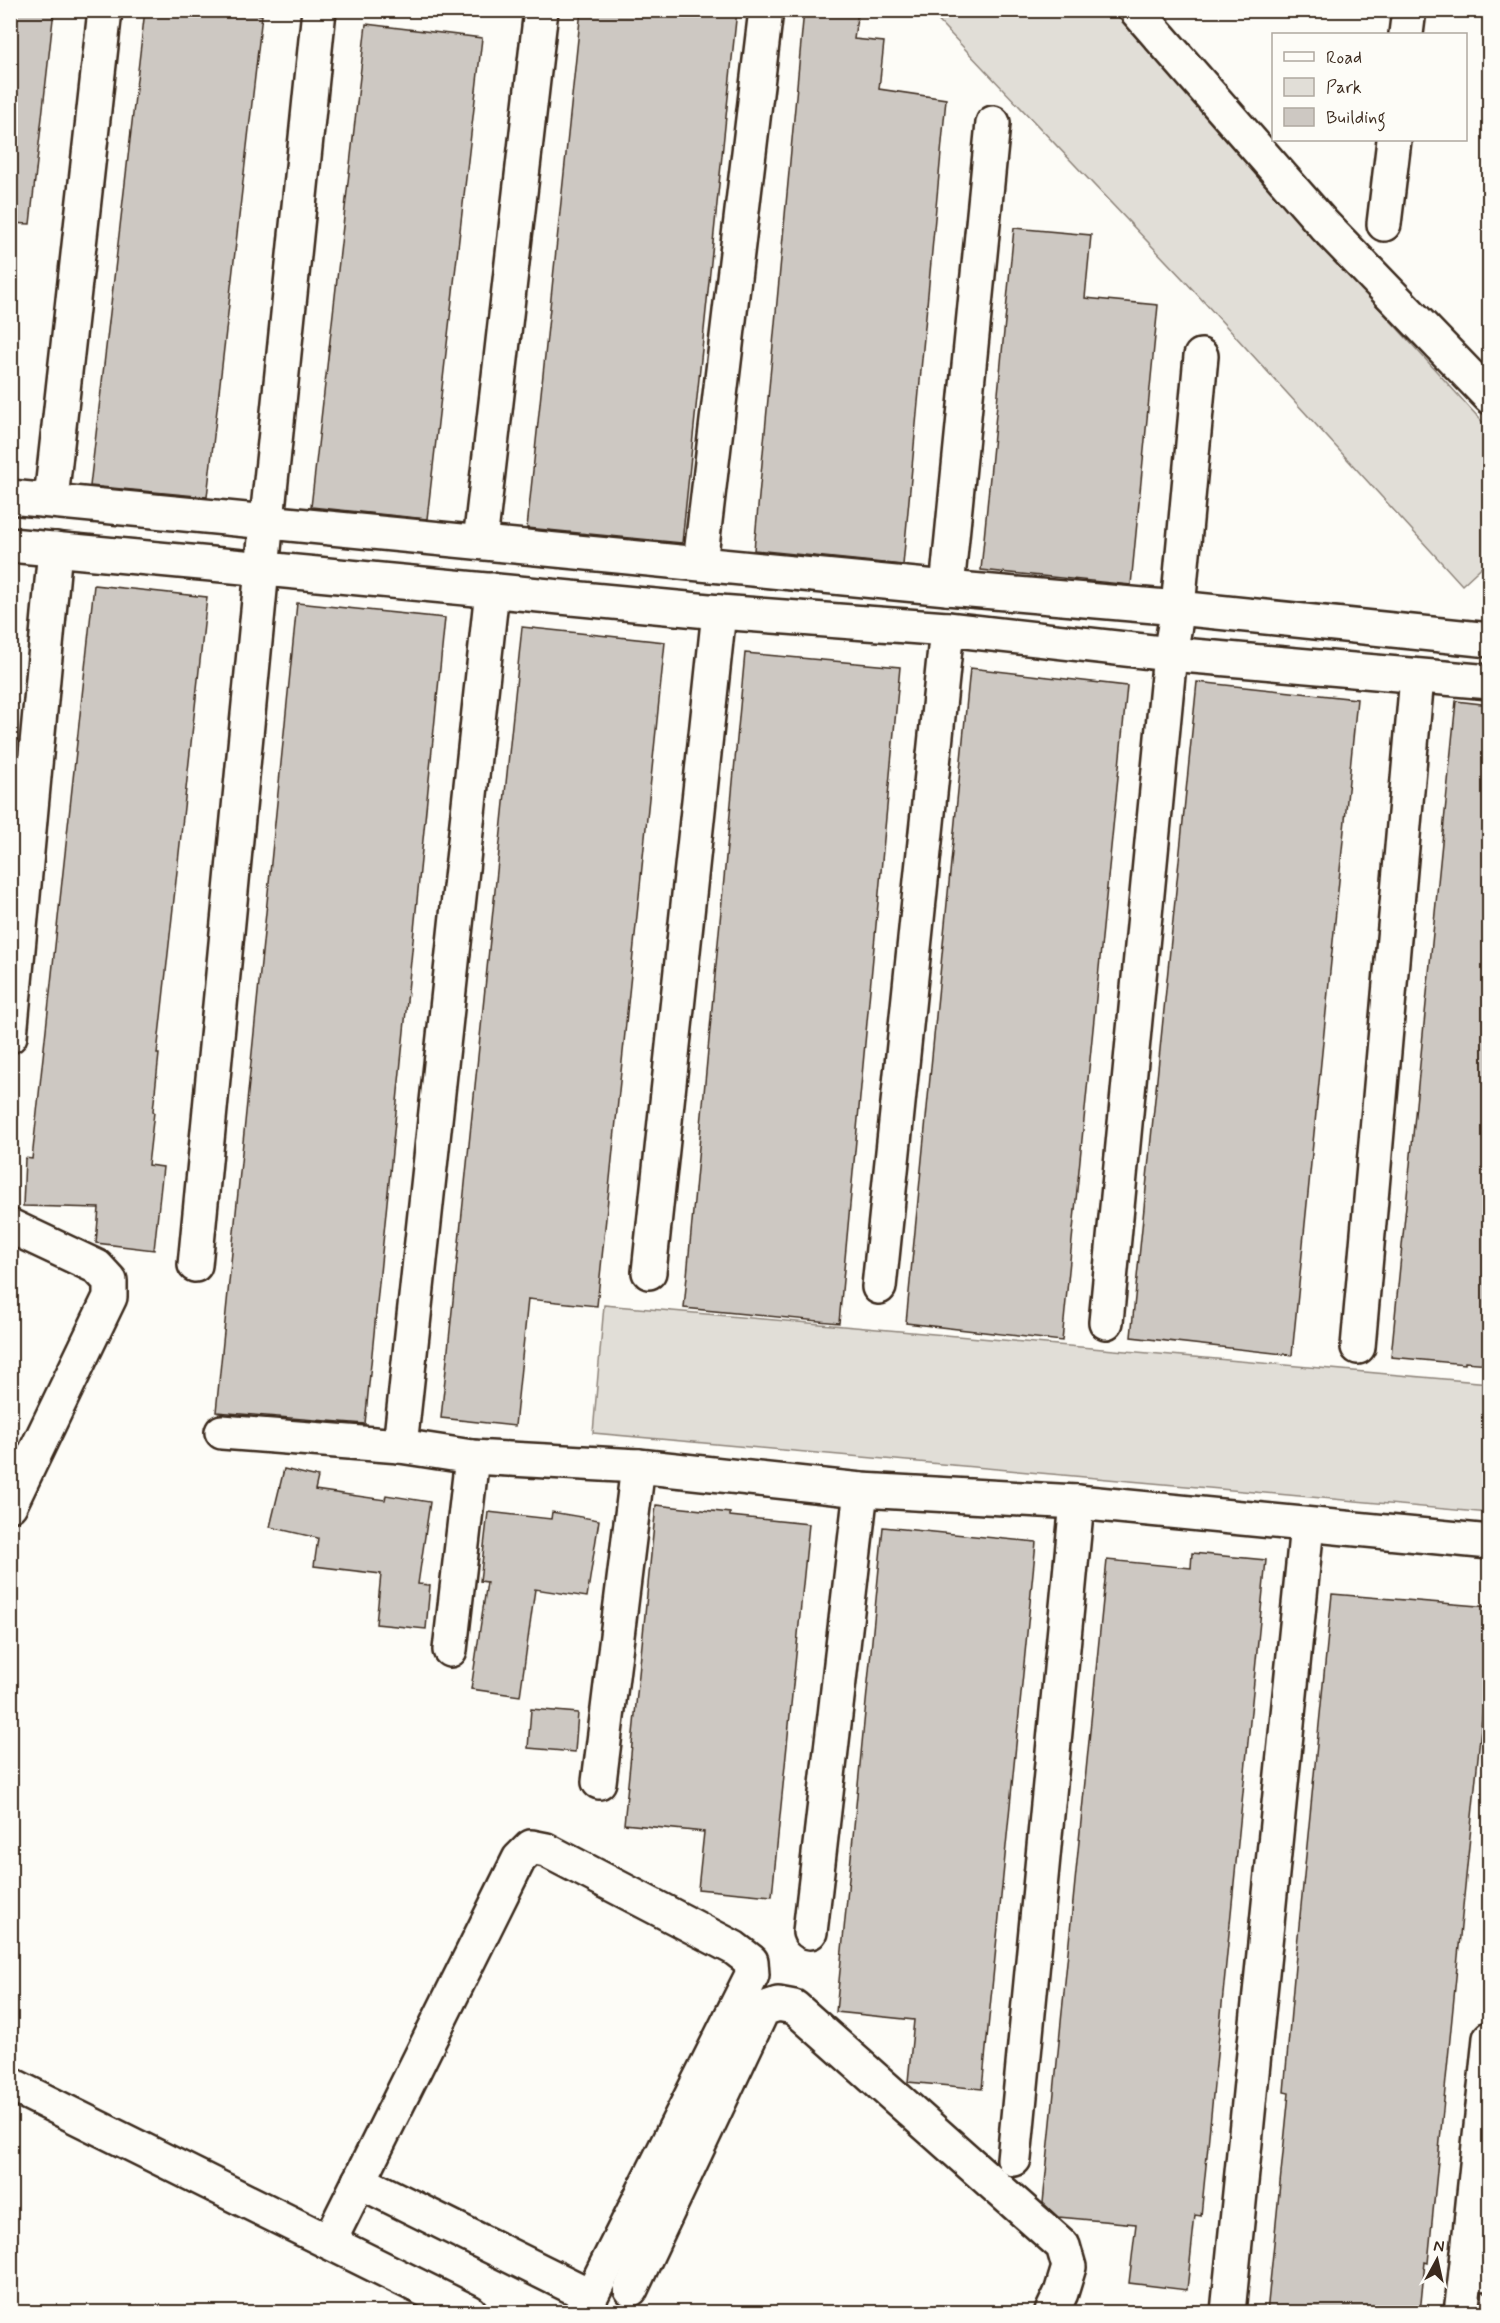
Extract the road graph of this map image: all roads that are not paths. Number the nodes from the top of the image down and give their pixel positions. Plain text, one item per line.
1 (105, 10) edge
2 (319, 10) edge
3 (766, 10) edge
4 (1409, 10) edge
5 (531, 11) edge
6 (1137, 11) edge
7 (1406, 33) edge
8 (993, 123) dead end
9 (1394, 141) edge
10 (1384, 224) dead end
11 (1201, 356) dead end
12 (1490, 397) edge
13 (10, 496) edge
14 (51, 499) junction
15 (268, 521) junction
16 (480, 542) junction
17 (10, 545) edge
18 (55, 549) junction
19 (700, 563) junction
20 (262, 569) junction
21 (947, 588) junction
22 (492, 590) junction
23 (1178, 608) junction
24 (719, 612) junction
25 (947, 629) junction
26 (1490, 640) edge
27 (1170, 654) junction
28 (1417, 677) junction
29 (1490, 682) edge
30 (10, 1036) edge
31 (10, 1226) edge
32 (195, 1265) dead end
33 (649, 1272) dead end
34 (879, 1287) dead end
35 (1106, 1322) dead end
36 (1358, 1347) dead end
37 (222, 1432) dead end
38 (400, 1446) junction
39 (472, 1457) junction
40 (638, 1466) junction
41 (861, 1490) junction
42 (1077, 1502) junction
43 (10, 1505) edge
44 (1307, 1525) junction
45 (1490, 1542) edge
46 (450, 1650) dead end
47 (599, 1782) dead end
48 (810, 1932) dead end
49 (1490, 2038) edge
50 (10, 2084) edge
51 (1014, 2159) dead end
52 (359, 2181) junction
53 (329, 2242) junction
54 (1478, 2273) edge
55 (631, 2289) dead end
56 (587, 2305) edge
57 (470, 2313) edge
58 (1052, 2313) edge
59 (1228, 2313) edge
60 (1461, 2313) edge

1 - 14 street
2 - 15 street
3 - 19 street
4 - 7 street
5 - 16 street
6 - 12 street
8 - 21 street
9 - 10 street
11 - 23 street
13 - 14 street
14 - 15 street
15 - 16 street
15 - 20 street
16 - 19 street
17 - 18 street
18 - 20 street
18 - 30 street
19 - 21 street
20 - 22 street
20 - 32 street
21 - 23 street
22 - 24 street
22 - 38 street
23 - 26 street
23 - 27 street
24 - 25 street
24 - 33 street
25 - 27 street
25 - 34 street
27 - 28 street
27 - 35 street
28 - 29 street
28 - 36 street
31 - 43 street
37 - 38 street
38 - 39 street
39 - 40 street
39 - 46 street
40 - 41 street
40 - 47 street
41 - 42 street
41 - 48 street
42 - 44 street
42 - 51 street
44 - 45 street
44 - 59 street
49 - 54 street
50 - 53 street
52 - 53 street
52 - 56 street
52 - 56 street
53 - 57 street
54 - 60 street
55 - 58 street

